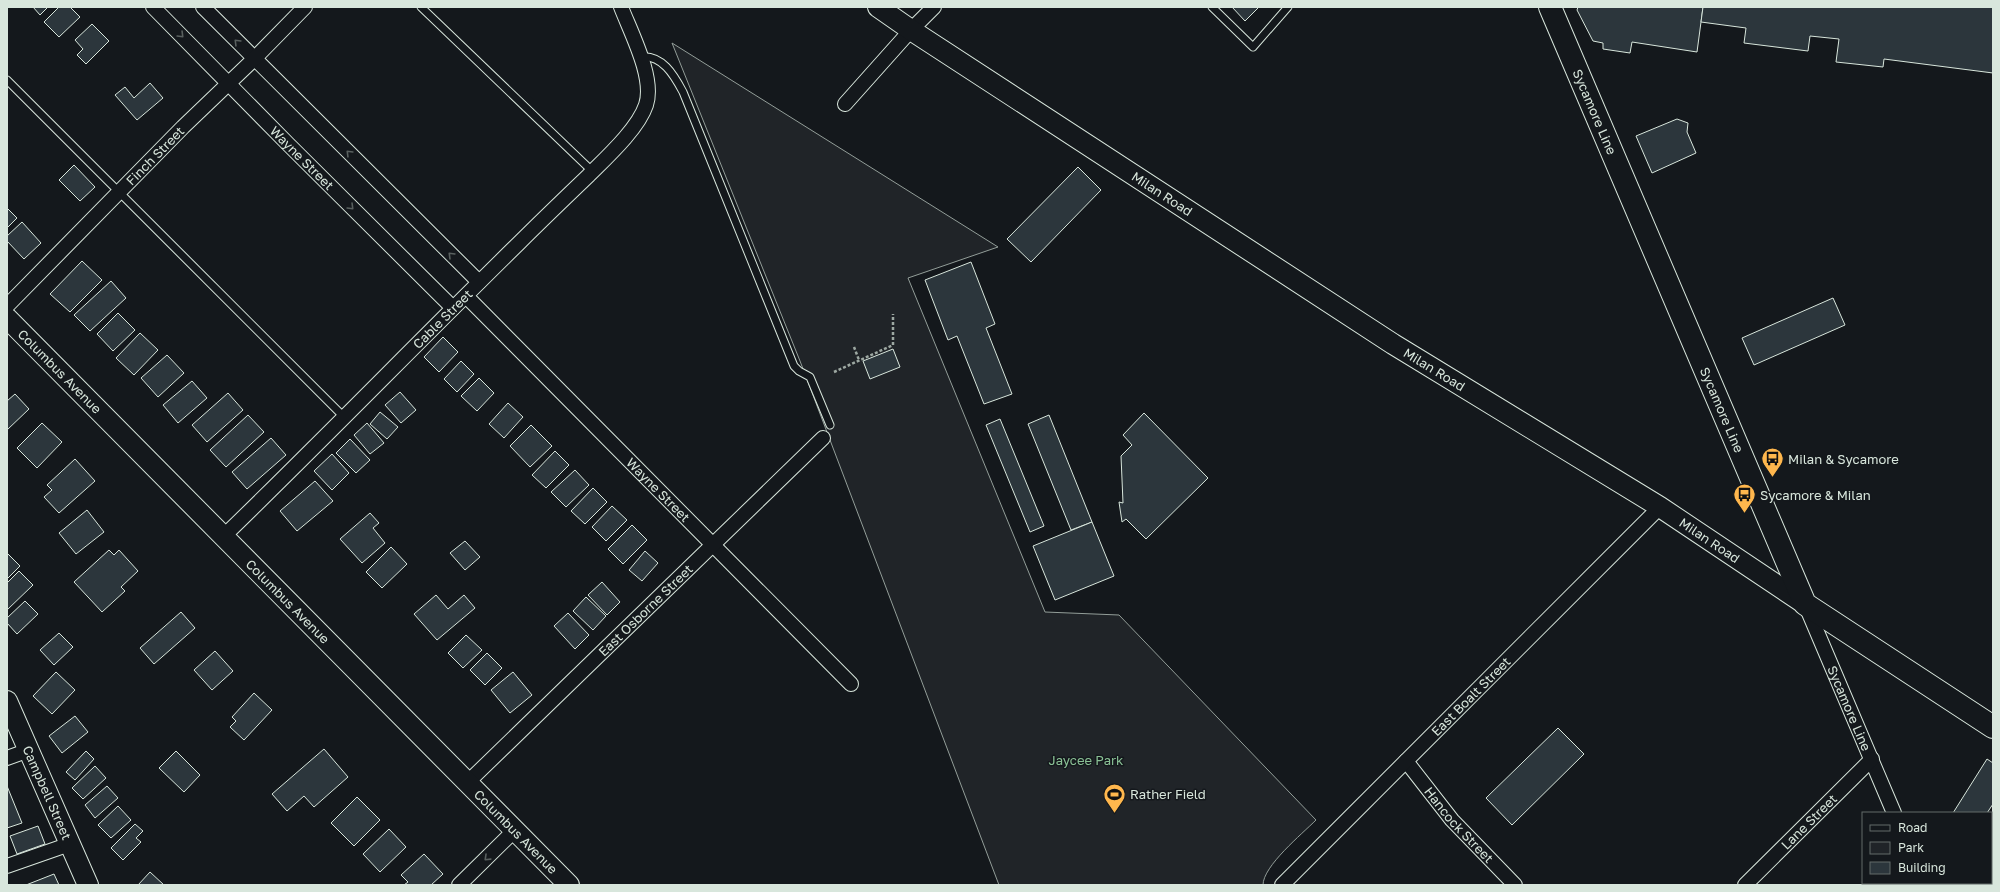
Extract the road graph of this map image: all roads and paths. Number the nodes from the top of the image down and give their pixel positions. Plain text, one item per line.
1 (153, 7) edge
2 (203, 7) edge
3 (305, 7) edge
4 (421, 7) edge
5 (621, 7) edge
6 (878, 7) edge
7 (934, 7) edge
8 (1212, 7) edge
9 (1288, 7) edge
10 (1550, 7) edge
11 (911, 30) junction
12 (640, 57) junction
13 (254, 59) junction
14 (7, 80) edge
15 (229, 84) junction
16 (845, 104) dead end
17 (592, 171) junction
18 (118, 193) junction
19 (479, 282) junction
20 (466, 296) junction
21 (7, 306) edge
22 (453, 308) junction
23 (893, 314) dead end
24 (7, 318) edge
25 (854, 347) dead end
26 (859, 360) junction
27 (834, 372) dead end
28 (345, 418) junction
29 (830, 425) dead end
30 (822, 438) dead end
31 (1660, 507) junction
32 (224, 536) junction
33 (712, 544) junction
34 (1805, 604) junction
35 (851, 684) dead end
36 (7, 700) edge
37 (1993, 727) edge
38 (29, 750) junction
39 (7, 758) edge
40 (1872, 759) junction
41 (1406, 761) junction
42 (468, 782) junction
43 (1894, 812) edge
44 (515, 830) junction
45 (70, 844) junction
46 (7, 866) edge
47 (88, 885) edge
48 (459, 885) edge
49 (569, 885) edge
50 (1282, 885) edge
51 (1515, 885) edge
52 (1745, 885) edge

1 -> 15 street, Wayne Street
13 -> 2 street
3 - 13 street, Finch Street
4 - 17 lane
5 - 12 street
6 - 11 street, Milan Road
7 - 11 street
8 - 9 lane
10 - 34 main road, Sycamore Line
11 - 16 street
11 - 31 street, Milan Road
12 - 17 street, Cable Street
12 - 29 lane
13 - 15 street, Finch Street
19 -> 13 street
14 - 18 lane
15 - 18 street, Finch Street
15 -> 22 street, Wayne Street
17 - 19 street, Cable Street
18 - 21 street, Finch Street
18 - 28 lane
19 - 20 street, Cable Street
20 - 22 street, Cable Street
20 - 33 street, Wayne Street
22 - 28 street, Cable Street
23 - 26 path
24 - 32 street, Columbus Avenue
25 - 26 path
26 - 27 path
28 - 32 street, Cable Street
30 - 33 street, East Osborne Street
31 - 34 street, Milan Road
31 - 41 street, East Boalt Street
32 - 42 street, Columbus Avenue
33 - 35 street, Wayne Street
33 - 42 street, East Osborne Street
34 - 37 main road, Milan Road
34 - 40 street, Sycamore Line
36 - 38 street, Campbell Street
38 - 39 street
38 - 45 street, Campbell Street
40 - 43 street, Sycamore Line
40 - 52 street, Lane Street
41 - 50 street, East Boalt Street
41 - 51 street, Hancock Street
42 - 44 street, Columbus Avenue
44 -> 48 street
44 - 49 street, Columbus Avenue
45 - 46 street
45 - 47 street, Campbell Street

